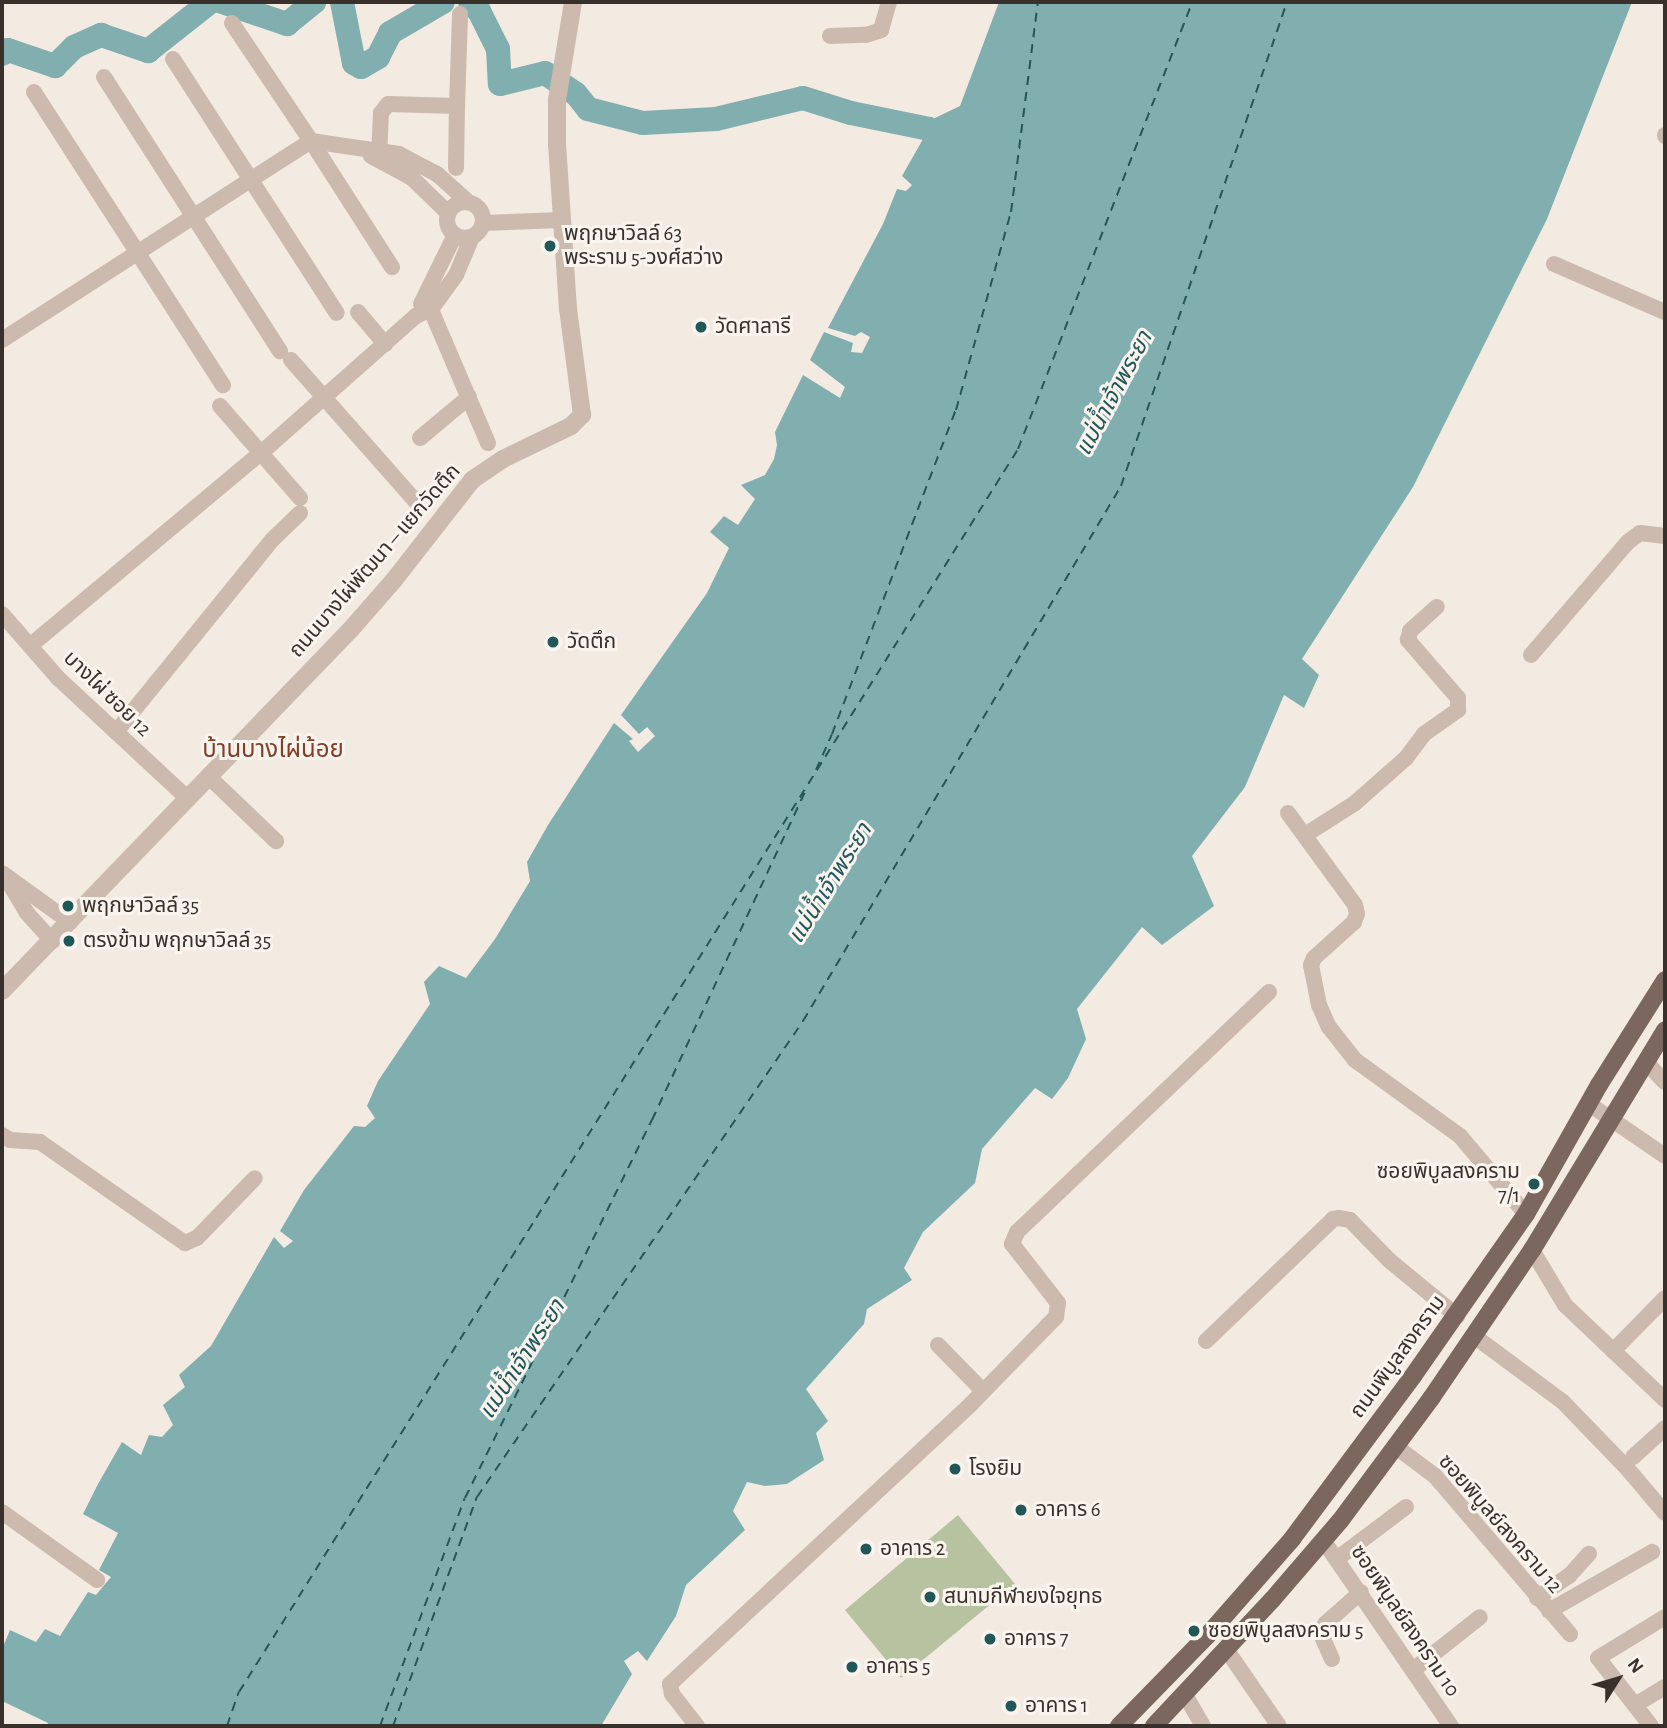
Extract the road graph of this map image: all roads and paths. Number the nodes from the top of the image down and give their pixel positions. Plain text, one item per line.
1 (573, 2) edge
2 (889, 2) edge
3 (460, 14) dead end
4 (232, 23) dead end
5 (830, 36) dead end
6 (173, 59) dead end
7 (104, 77) dead end
8 (34, 92) dead end
9 (457, 106) junction
10 (311, 141) junction
11 (379, 155) junction
12 (456, 168) dead end
13 (250, 178) junction
14 (467, 201) junction
15 (448, 213) junction
16 (192, 215) junction
17 (562, 220) junction
18 (484, 223) junction
19 (455, 235) junction
20 (472, 237) junction
21 (137, 251) junction
22 (1554, 264) dead end
23 (392, 267) dead end
24 (428, 302) junction
25 (358, 312) dead end
26 (1665, 312) edge
27 (337, 313) dead end
28 (2, 340) edge
29 (385, 344) junction
30 (223, 385) dead end
31 (469, 397) junction
32 (322, 398) junction
33 (219, 406) dead end
34 (420, 438) dead end
35 (488, 443) dead end
36 (261, 453) junction
37 (417, 503) dead end
38 (1665, 536) edge
39 (1437, 607) dead end
40 (2, 614) edge
41 (37, 640) dead end
42 (1531, 655) dead end
43 (116, 732) junction
44 (208, 777) junction
45 (188, 799) junction
46 (1288, 813) dead end
47 (1305, 835) junction
48 (276, 841) dead end
49 (4, 876) edge
50 (70, 922) junction
51 (52, 940) junction
52 (1665, 980) edge
53 (2, 991) edge
54 (1269, 992) dead end
55 (1665, 1030) edge
56 (1647, 1063) junction
57 (1665, 1082) edge
58 (1589, 1104) junction
59 (1612, 1120) junction
60 (2, 1135) edge
61 (1565, 1147) junction
62 (1665, 1156) edge
63 (1586, 1163) junction
64 (255, 1178) dead end
65 (1526, 1214) junction
66 (1532, 1250) junction
67 (1665, 1298) edge
68 (1457, 1316) junction
69 (1474, 1336) junction
70 (1206, 1341) dead end
71 (938, 1345) dead end
72 (1614, 1351) junction
73 (984, 1391) junction
74 (1665, 1401) edge
75 (1665, 1428) edge
76 (1395, 1446) junction
77 (1633, 1457) dead end
78 (1406, 1507) dead end
79 (2, 1512) edge
80 (1665, 1513) edge
81 (1323, 1540) junction
82 (1652, 1552) dead end
83 (1589, 1554) dead end
84 (1338, 1558) junction
85 (97, 1580) dead end
86 (1361, 1592) junction
87 (1537, 1598) junction
88 (1549, 1611) junction
89 (1480, 1617) dead end
90 (1665, 1617) edge
91 (1570, 1634) dead end
92 (1226, 1649) junction
93 (1332, 1659) dead end
94 (1413, 1670) junction
95 (1665, 1688) edge
96 (1184, 1693) junction
97 (1635, 1705) junction
98 (697, 1726) edge
99 (1119, 1726) edge
100 (1154, 1726) edge
101 (1203, 1726) edge
102 (1279, 1726) edge
103 (1451, 1726) edge
104 (1651, 1726) edge

1 - 17 street, ถนนบางไผ่พัฒนา – แยกวัดตึก
2 - 5 street
3 - 9 street
4 - 10 street
6 - 13 street
7 - 16 street
8 - 21 street
9 - 11 street
9 - 12 street
10 - 11 street
10 - 13 street
10 - 23 street
11 - 14 street
11 - 15 street
13 - 16 street
13 - 27 street
14 - 15 street
14 - 18 street
15 - 19 street
16 - 21 street
16 - 32 street
17 - 18 street
17 - 44 street, ถนนบางไผ่พัฒนา – แยกวัดตึก
18 - 20 street
19 - 20 street
19 - 24 street
20 - 24 street
21 - 28 street
21 - 30 street
22 - 26 street
24 - 29 street
24 - 31 street
25 - 29 street
29 - 32 street
31 - 34 street
31 - 35 street
32 - 36 street
32 - 37 street
33 - 36 street
36 - 41 street
36 - 43 street
38 - 42 street
39 - 47 street
40 - 43 street, บางไผ่ ซอย 12
43 - 45 street, บางไผ่ ซอย 12
44 - 45 street, ถนนบางไผ่พัฒนา – แยกวัดตึก
44 - 48 street
45 - 50 street, ถนนบางไผ่พัฒนา – แยกวัดตึก
46 - 47 street
47 - 65 street
49 - 50 street
49 - 51 street
50 - 51 street, ถนนบางไผ่พัฒนา – แยกวัดตึก
51 - 53 street, ถนนบางไผ่พัฒนา – แยกวัดตึก
52 - 58 main road, ถนนพิบูลสงคราม
54 - 73 street
55 - 56 main road
56 - 57 street
56 - 59 main road
58 - 59 street
58 - 61 main road, ถนนพิบูลสงคราม
59 - 62 street
59 - 63 main road
60 - 64 street
61 - 63 main road
61 - 65 main road, ถนนพิบูลสงคราม
63 - 66 main road
65 - 68 main road, ถนนพิบูลสงคราม
66 - 69 main road
66 - 72 street
67 - 72 street
68 - 70 street
68 - 99 main road, ถนนพิบูลสงคราม
69 - 76 main road
69 - 80 street
71 - 73 street
72 - 74 street
73 - 98 street
75 - 77 street
76 - 81 main road
76 - 87 street, ซอยพิบูลย์สงคราม 12
78 - 84 street
79 - 85 street
81 - 84 street, ซอยพิบูลย์สงคราม 10
81 - 92 main road
82 - 88 street
83 - 87 street
84 - 86 street, ซอยพิบูลย์สงคราม 10
86 - 93 street
86 - 94 street, ซอยพิบูลย์สงคราม 10
87 - 88 street, ซอยพิบูลย์สงคราม 12
88 - 91 street, ซอยพิบูลย์สงคราม 12
89 - 94 street
90 - 97 street
92 - 96 main road
92 - 102 street
94 - 103 street, ซอยพิบูลย์สงคราม 10
95 - 97 street
96 - 100 main road
96 - 101 street
97 - 104 street

